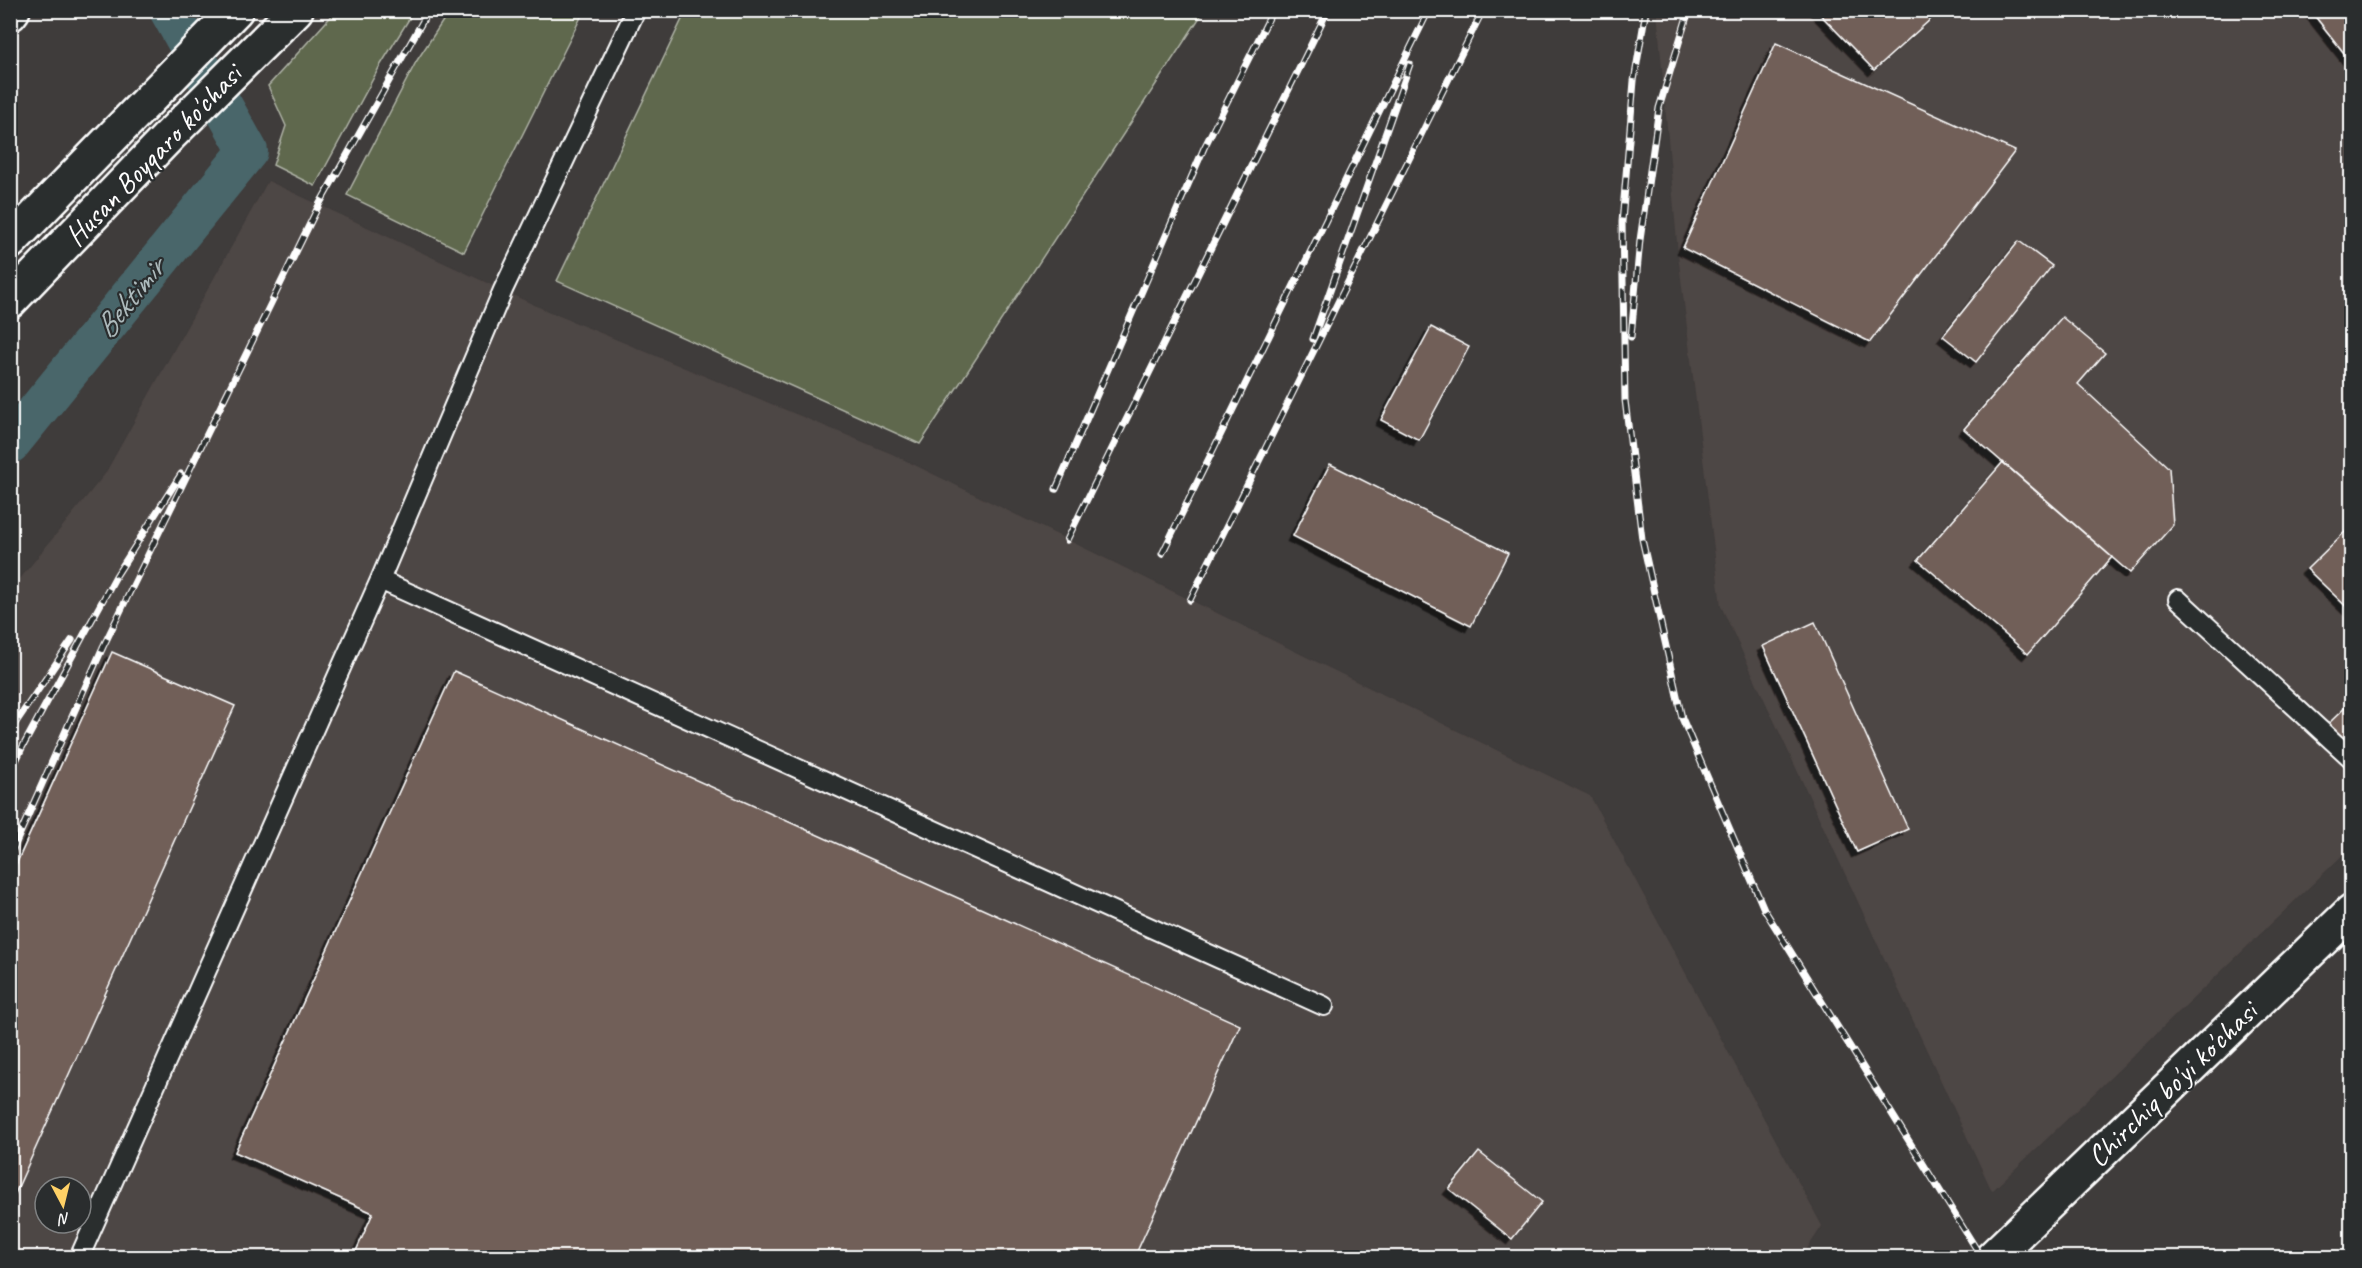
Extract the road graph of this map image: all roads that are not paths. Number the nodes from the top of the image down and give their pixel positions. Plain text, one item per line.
1 (236, 10) edge
2 (636, 10) edge
3 (286, 20) edge
4 (10, 242) edge
5 (10, 301) edge
6 (380, 580) junction
7 (2178, 599) dead end
8 (2352, 759) edge
9 (2352, 910) edge
10 (1324, 1006) dead end
11 (79, 1257) edge
12 (1992, 1257) edge

1 - 4 main road, Husan Boyqaro ko'chasi
2 - 6 lane
3 - 5 main road, Husan Boyqaro ko'chasi
6 - 10 lane
6 - 11 lane
7 - 8 lane
9 - 12 main road, Chirchiq bo'yi ko'chasi

